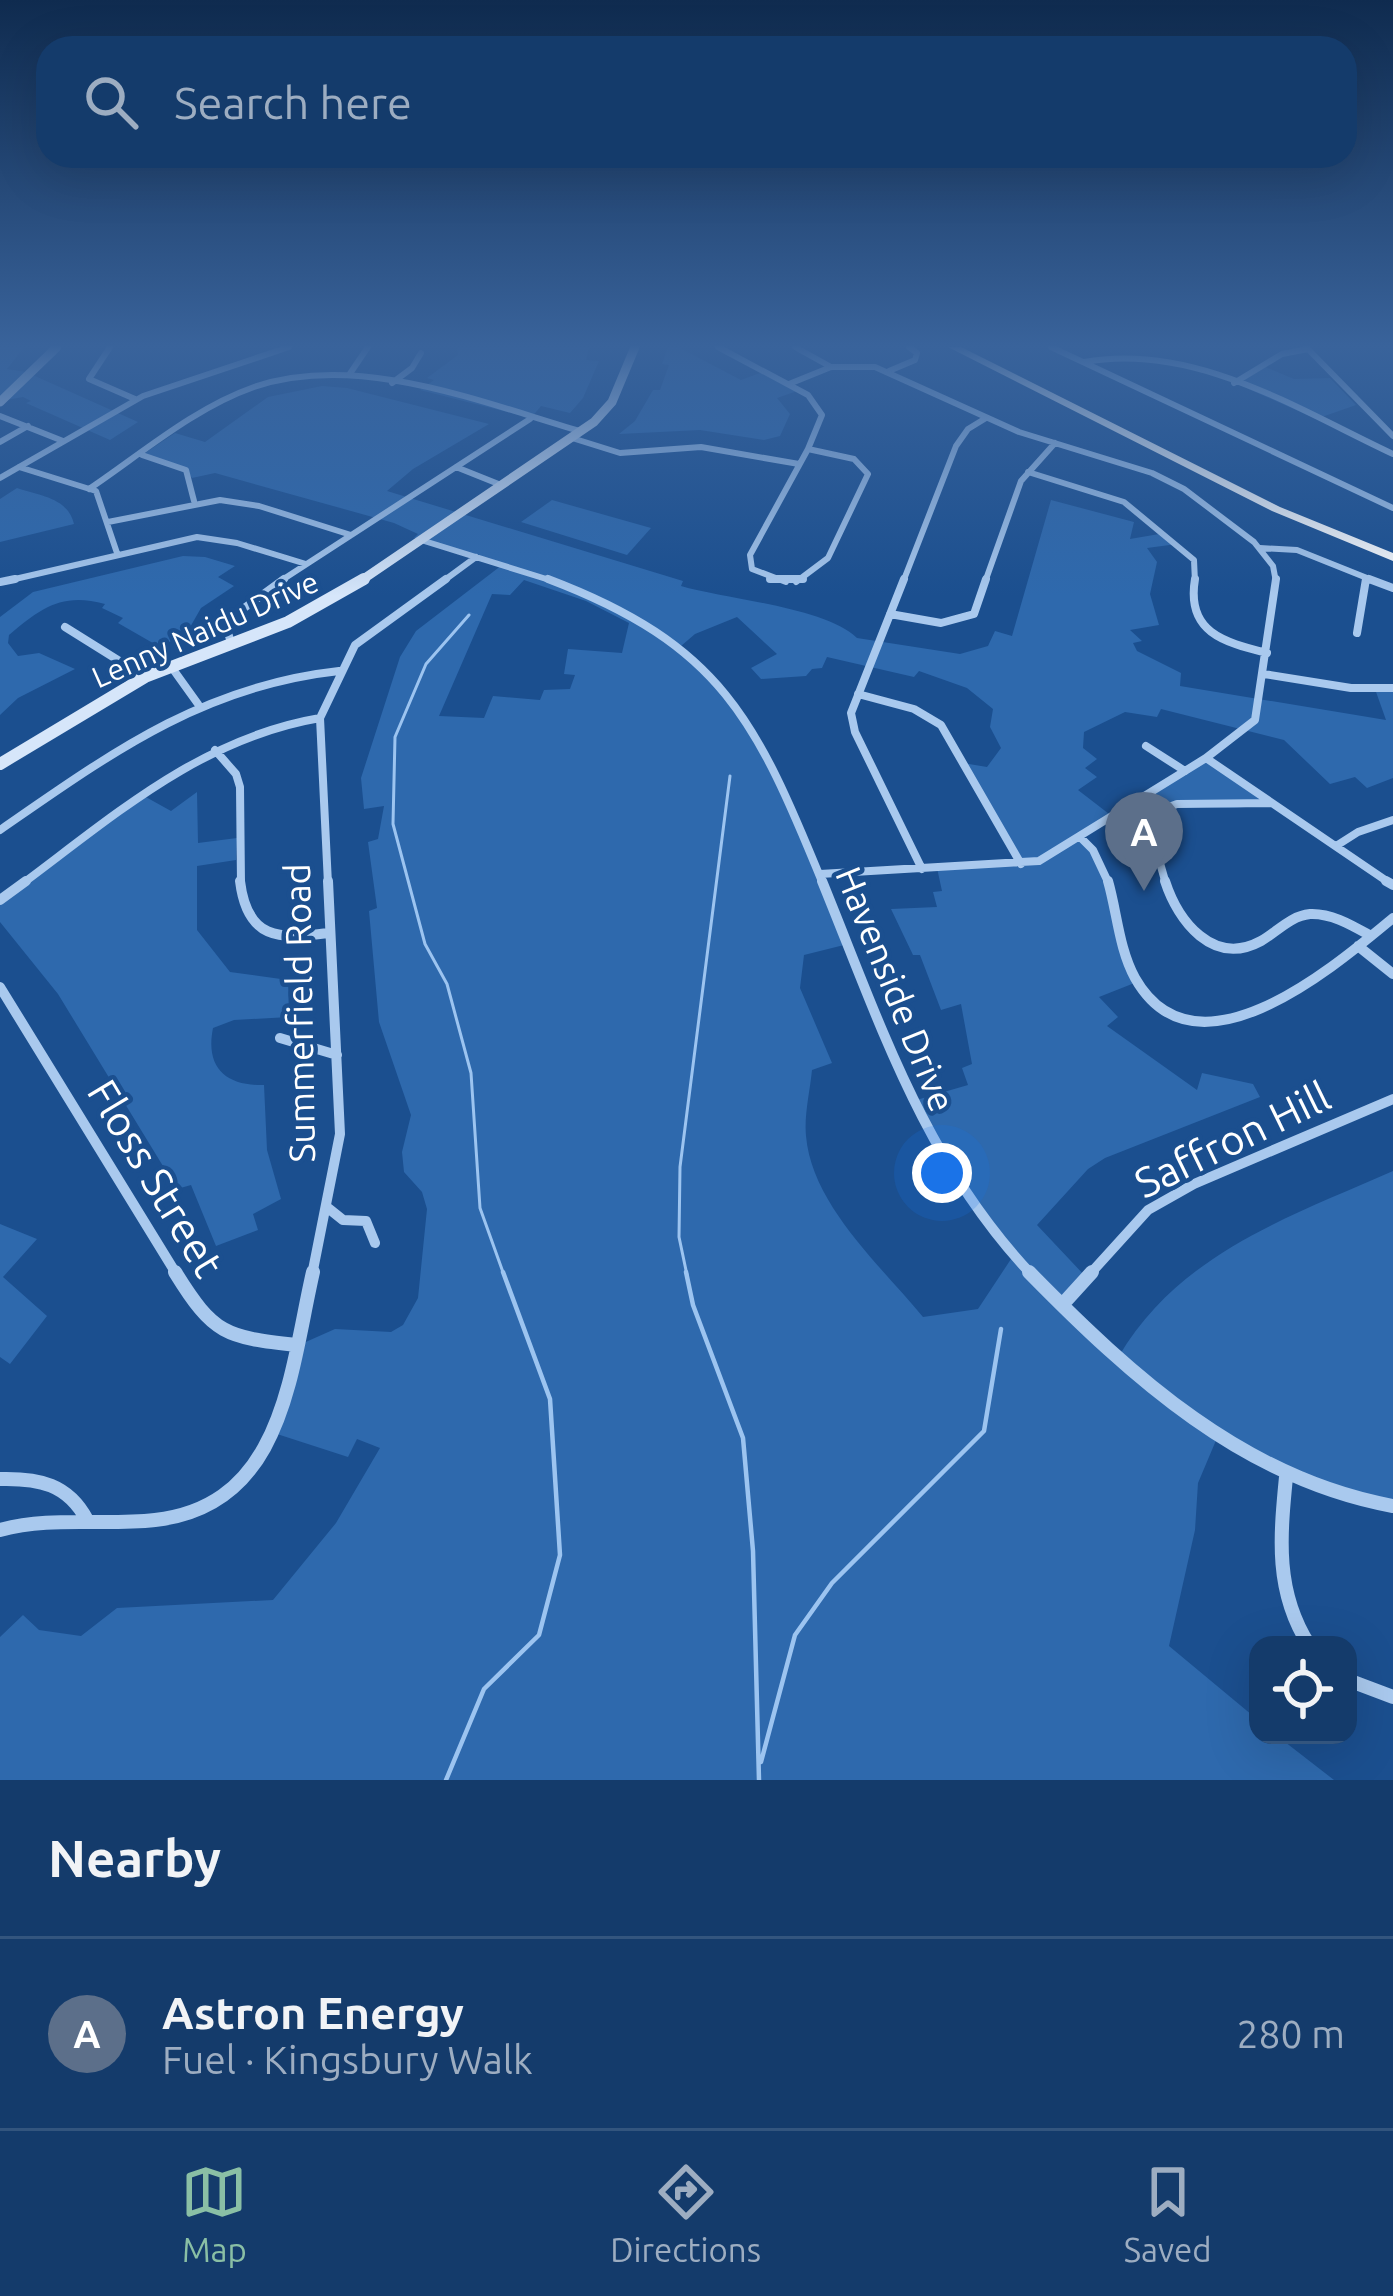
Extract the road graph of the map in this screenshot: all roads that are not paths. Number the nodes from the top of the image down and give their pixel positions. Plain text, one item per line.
1 (37, 430) edge
2 (83, 430) edge
3 (183, 430) edge
4 (513, 430) edge
5 (562, 430) edge
6 (581, 430) edge
7 (816, 430) edge
8 (967, 430) edge
9 (1019, 430) edge
10 (1119, 430) edge
11 (1137, 430) edge
12 (1228, 430) edge
13 (1340, 430) edge
14 (576, 435) junction
15 (1393, 437) edge
16 (63, 442) junction
17 (1055, 443) junction
18 (1380, 448) junction
19 (808, 449) junction
20 (1393, 454) edge
21 (142, 455) junction
22 (799, 464) junction
23 (19, 467) junction
24 (456, 467) junction
25 (1028, 472) junction
26 (0, 478) edge
27 (501, 485) junction
28 (88, 489) junction
29 (194, 502) junction
30 (1393, 508) edge
31 (108, 523) junction
32 (351, 535) junction
33 (421, 540) junction
34 (1393, 547) edge
35 (1260, 548) junction
36 (116, 553) junction
37 (476, 557) junction
38 (1393, 557) edge
39 (306, 565) junction
40 (1366, 578) junction
41 (0, 582) edge
42 (1393, 588) edge
43 (890, 614) junction
44 (65, 627) dead end
45 (1357, 633) dead end
46 (231, 643) junction
47 (1267, 652) junction
48 (170, 665) junction
49 (339, 671) junction
50 (1264, 674) junction
51 (146, 676) junction
52 (1393, 688) edge
53 (858, 694) junction
54 (198, 704) junction
55 (320, 718) junction
56 (1146, 746) dead end
57 (214, 750) junction
58 (1207, 758) junction
59 (0, 764) edge
60 (1185, 771) junction
61 (1271, 802) junction
62 (1393, 820) edge
63 (0, 830) edge
64 (1080, 837) junction
65 (1336, 846) junction
66 (1021, 864) junction
67 (922, 869) junction
68 (820, 874) junction
69 (1393, 885) edge
70 (0, 900) edge
71 (1393, 918) edge
72 (328, 933) junction
73 (1371, 936) junction
74 (1358, 946) junction
75 (1393, 974) edge
76 (0, 987) edge
77 (280, 1038) dead end
78 (337, 1055) junction
79 (1393, 1100) edge
80 (328, 1208) junction
81 (375, 1243) dead end
82 (1062, 1305) junction
83 (297, 1345) junction
84 (1286, 1477) junction
85 (0, 1479) edge
86 (1393, 1506) edge
87 (87, 1520) junction
88 (0, 1530) edge
89 (1304, 1636) edge
90 (1357, 1683) edge
91 (1393, 1697) edge

1 - 16 street
2 - 16 street
3 - 21 street
4 - 24 street
5 - 14 street
6 - 14 street, Lenny Naidu Drive
7 - 19 street
8 - 43 street
9 - 17 street
10 - 38 highway
11 - 34 highway
12 - 30 street
13 - 18 street
14 - 22 street
14 - 27 street, Lenny Naidu Drive
15 - 18 street
16 - 23 street
17 - 25 street
17 - 35 street
18 - 20 street
19 - 22 street
19 - 22 street
21 - 28 street
21 - 29 street
23 - 26 street
23 - 28 street
24 - 27 street
24 - 32 street
25 - 43 street
25 - 47 street
27 - 33 street, Lenny Naidu Drive
28 - 31 street
29 - 31 street
29 - 32 street
31 - 36 street
32 - 39 street
33 - 37 street, Havenside Drive
33 - 46 street, Lenny Naidu Drive
35 - 40 street
35 - 47 street
36 - 39 street
36 - 41 street
37 - 49 street, Summerfield Road
37 - 68 street, Havenside Drive
39 - 46 street
40 - 42 street
40 - 45 street
43 - 53 street
44 - 51 street
46 - 48 street, Lenny Naidu Drive
47 - 50 street
48 - 51 street, Lenny Naidu Drive
48 - 54 street
49 - 54 street
49 - 55 street, Summerfield Road
50 - 52 street
50 - 58 street
51 - 59 street, Lenny Naidu Drive
53 - 66 street
53 - 67 street
54 - 63 street
55 - 57 street
55 - 72 street, Summerfield Road
56 - 60 street
57 - 70 street
57 - 72 street
58 - 60 street
58 - 61 street
60 - 64 street
61 - 65 street
61 - 73 street
62 - 65 street
64 - 66 street
64 - 74 street
65 - 69 street
66 - 67 street
67 - 68 street
68 - 82 street, Havenside Drive
71 - 73 street
72 - 78 street, Summerfield Road
73 - 74 street
74 - 75 street
76 - 83 street, Floss Street
77 - 78 street
78 - 80 street, Summerfield Road
79 - 82 street, Saffron Hill
80 - 81 street
80 - 83 street, Summerfield Road
82 - 84 street, Havenside Drive
83 - 87 street, Summerfield Road
84 - 86 street, Havenside Drive
84 - 89 street
85 - 87 street
87 - 88 street, Summerfield Road
90 - 91 street

